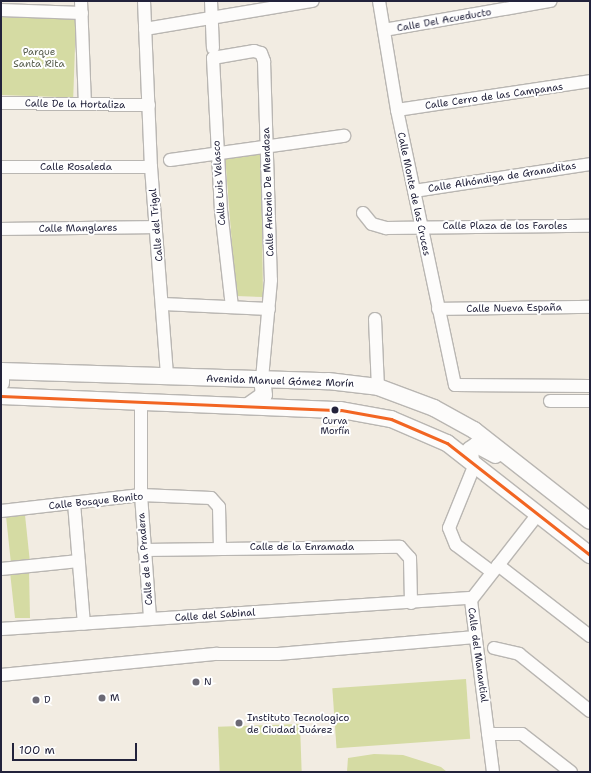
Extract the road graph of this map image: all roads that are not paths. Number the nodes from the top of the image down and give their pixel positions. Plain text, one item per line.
1 (82, 1) edge
2 (144, 1) edge
3 (211, 1) edge
4 (313, 1) edge
5 (379, 1) edge
6 (551, 1) edge
7 (1, 10) edge
8 (82, 13) junction
9 (211, 16) junction
10 (145, 29) junction
11 (384, 30) junction
12 (213, 53) junction
13 (590, 81) edge
14 (1, 103) edge
15 (85, 103) junction
16 (149, 105) junction
17 (397, 110) junction
18 (344, 136) dead end
19 (267, 147) junction
20 (217, 154) junction
21 (170, 160) dead end
22 (590, 164) edge
23 (1, 167) edge
24 (151, 167) junction
25 (414, 191) junction
26 (363, 213) dead end
27 (155, 226) junction
28 (421, 226) junction
29 (590, 226) edge
30 (1, 229) edge
31 (163, 304) junction
32 (232, 307) junction
33 (590, 307) edge
34 (269, 308) junction
35 (438, 310) junction
36 (376, 319) dead end
37 (1, 371) edge
38 (40, 373) junction
39 (168, 377) junction
40 (262, 379) junction
41 (1, 382) edge
42 (590, 386) edge
43 (378, 387) junction
44 (1, 396) edge
45 (29, 397) junction
46 (550, 401) dead end
47 (590, 401) edge
48 (141, 403) junction
49 (248, 406) junction
50 (473, 462) junction
51 (526, 471) junction
52 (140, 495) junction
53 (74, 503) junction
54 (1, 511) edge
55 (538, 514) junction
56 (589, 518) edge
57 (220, 547) junction
58 (144, 550) junction
59 (590, 555) edge
60 (79, 561) junction
61 (1, 569) edge
62 (495, 569) junction
63 (471, 601) junction
64 (411, 603) junction
65 (150, 619) junction
66 (84, 624) junction
67 (1, 630) edge
68 (590, 636) edge
69 (475, 637) junction
70 (494, 648) dead end
71 (1, 675) edge
72 (590, 711) edge
73 (488, 734) junction
74 (492, 772) edge
75 (571, 772) edge

1 - 8 street
2 - 10 street
3 - 9 street, Calle Luis Velasco
4 - 9 street
5 - 11 street, Calle Monte de las Cruces
6 - 11 street, Calle Del Acueducto
7 - 8 street
8 - 15 street
9 - 10 street
9 - 12 street, Calle Luis Velasco
10 - 16 street, Calle del Trigal
11 - 17 street, Calle Monte de las Cruces
12 - 19 street, Calle Antonio De Mendoza
12 - 20 street, Calle Luis Velasco
13 - 17 street, Calle Cerro de las Campanas
14 - 15 street, Calle De la Hortaliza
15 - 16 street, Calle De la Hortaliza
16 - 24 street, Calle del Trigal
17 - 25 street, Calle Monte de las Cruces
18 - 19 street
19 - 20 street
19 - 34 street, Calle Antonio De Mendoza
20 - 21 street
20 - 32 street, Calle Luis Velasco
22 - 25 street, Calle Alhóndiga de Granaditas
23 - 24 street, Calle Rosaleda
24 - 27 street, Calle del Trigal
25 - 28 street, Calle Monte de las Cruces
26 - 28 street, Calle Plaza de los Faroles
27 - 30 street, Calle Manglares
27 - 31 street, Calle del Trigal
28 - 29 street, Calle Plaza de los Faroles
28 - 35 street, Calle Monte de las Cruces
31 - 32 street
31 - 39 street, Calle del Trigal
32 - 34 street
33 - 35 street, Calle Nueva España
34 - 40 street, Calle Antonio De Mendoza
35 - 42 street, Calle Monte de las Cruces
36 - 43 street
37 - 38 main road, Avenida Manuel Gómez Morín
37 - 41 main road
38 - 39 main road, Avenida Manuel Gómez Morín
38 - 45 main road
39 - 40 main road, Avenida Manuel Gómez Morín
40 - 43 main road, Avenida Manuel Gómez Morín
40 - 49 main road
43 - 51 main road, Avenida Manuel Gómez Morín
44 - 45 main road
45 - 48 main road
46 - 47 street
48 - 49 main road
48 - 52 street, Calle de la Pradera
49 - 50 main road
50 - 51 main road
50 - 55 main road
50 - 62 street
51 - 56 main road, Avenida Manuel Gómez Morín
52 - 53 street, Calle Bosque Bonito
52 - 57 street, Calle Bosque Bonito
52 - 58 street, Calle de la Pradera
53 - 54 street, Calle Bosque Bonito
53 - 60 street
55 - 59 main road
55 - 62 street, Calle del Manantial
57 - 58 street, Calle de la Enramada
57 - 64 street, Calle de la Enramada
58 - 65 street, Calle de la Pradera
60 - 61 street
60 - 66 street
62 - 63 street, Calle del Manantial
62 - 68 street
63 - 64 street, Calle del Sabinal
63 - 69 street, Calle del Manantial
64 - 65 street, Calle del Sabinal
65 - 66 street, Calle del Sabinal
66 - 67 street, Calle del Sabinal
69 - 71 street
69 - 73 street, Calle del Manantial
70 - 72 street
73 - 74 street, Calle del Manantial
73 - 75 street

